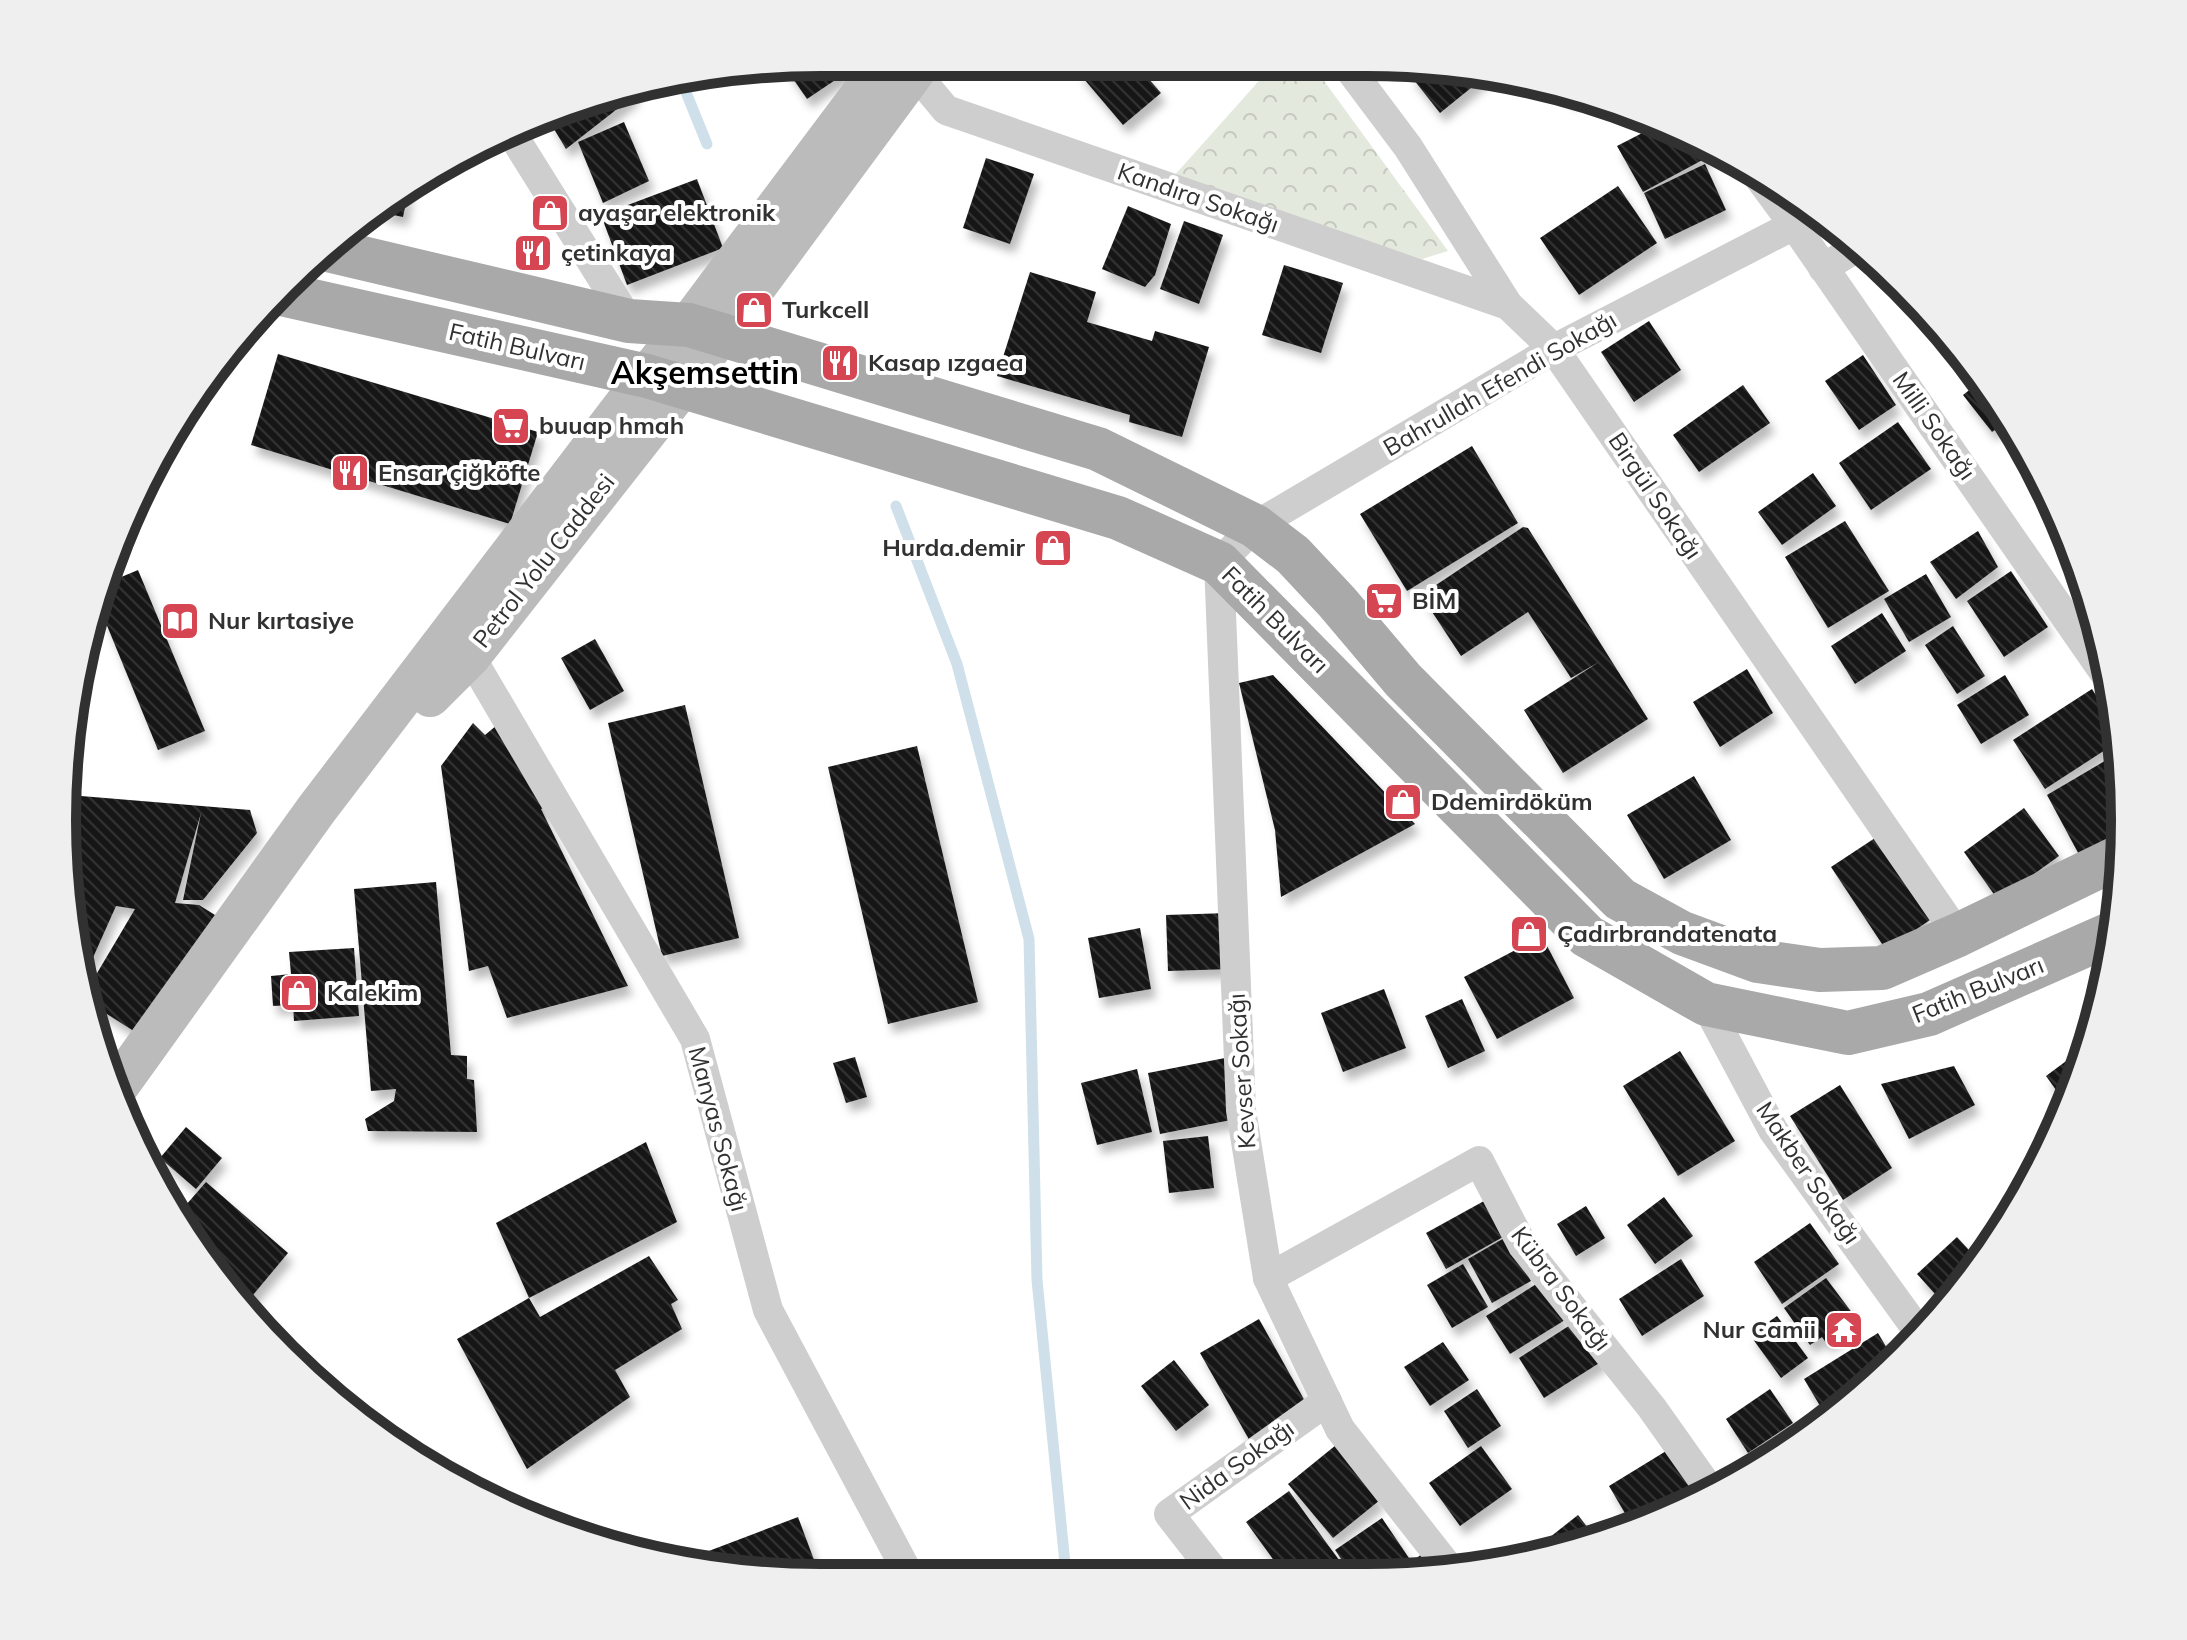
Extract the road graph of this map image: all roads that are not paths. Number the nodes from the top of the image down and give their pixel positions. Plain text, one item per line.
1 (898, 76) edge
2 (917, 76) edge
3 (1355, 76) edge
4 (517, 141) edge
5 (1773, 197) edge
6 (1794, 225) junction
7 (339, 253) edge
8 (1848, 253) edge
9 (1823, 268) junction
10 (292, 296) edge
11 (1508, 305) junction
12 (629, 321) junction
13 (704, 329) junction
14 (1554, 349) junction
15 (664, 381) junction
16 (1255, 526) junction
17 (1219, 563) junction
18 (470, 656) junction
19 (2093, 656) edge
20 (316, 810) junction
21 (2109, 862) edge
22 (1958, 935) junction
23 (2102, 938) edge
24 (1706, 1004) junction
25 (123, 1079) edge
26 (1268, 1278) junction
27 (1913, 1324) edge
28 (1327, 1401) junction
29 (1705, 1482) edge
30 (1442, 1560) edge
31 (903, 1564) edge
32 (1208, 1564) edge

1 - 13 main road, Petrol Yolu Caddesi
2 - 11 street, Kandıra Sokağı
3 - 11 street, Birgül Sokağı
4 - 12 street
5 - 6 street, Milli Sokağı
6 - 9 street, Milli Sokağı
6 - 14 street, Bahrullah Efendi Sokağı
7 - 12 main road
8 - 9 street
9 - 19 street, Milli Sokağı
10 - 15 main road, Fatih Bulvarı
11 - 14 street, Birgül Sokağı
12 - 13 main road
13 - 15 main road, Petrol Yolu Caddesi
13 - 16 main road
14 - 16 street, Bahrullah Efendi Sokağı
14 - 22 street, Birgül Sokağı
15 - 17 main road, Fatih Bulvarı
15 - 18 main road, Petrol Yolu Caddesi
15 - 20 main road, Petrol Yolu Caddesi
16 - 17 street, Bahrullah Efendi Sokağı
16 - 22 main road
17 - 24 main road, Fatih Bulvarı
17 - 26 street, Kevser Sokağı
18 - 20 main road, Petrol Yolu Caddesi
18 - 31 street, Manyas Sokağı
20 - 25 main road, Petrol Yolu Caddesi
21 - 22 main road
23 - 24 main road, Fatih Bulvarı
24 - 27 street, Makber Sokağı
26 - 28 street, Kevser Sokağı
26 - 29 street, Kübra Sokağı
28 - 30 street, Kevser Sokağı
28 - 32 street, Nida Sokağı

